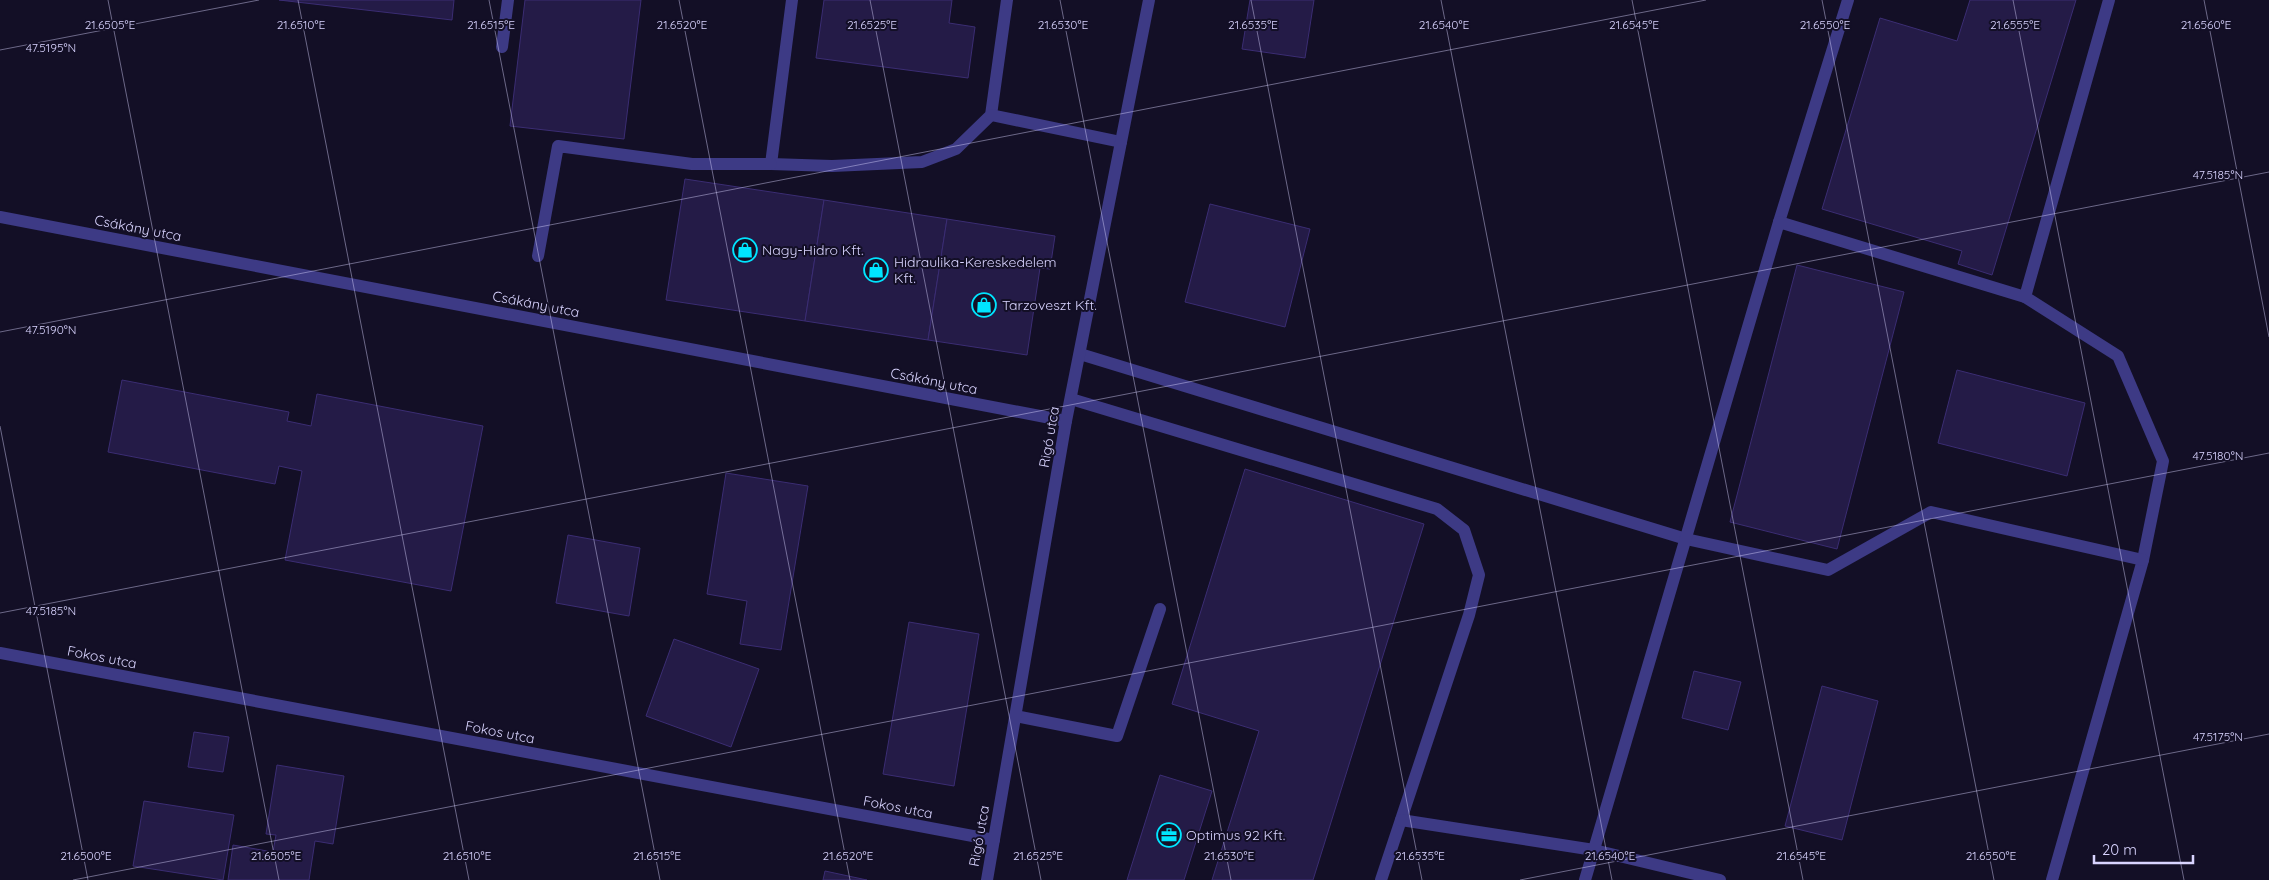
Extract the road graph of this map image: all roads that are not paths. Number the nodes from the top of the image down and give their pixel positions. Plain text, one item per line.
1 (508, 0) edge
2 (792, 0) edge
3 (1007, 0) edge
4 (1149, 0) edge
5 (1848, 0) edge
6 (2109, 0) edge
7 (502, 47) dead end
8 (991, 115) junction
9 (1121, 142) junction
10 (771, 164) junction
11 (0, 217) edge
12 (1779, 222) junction
13 (538, 256) dead end
14 (2026, 297) junction
15 (1080, 354) junction
16 (1071, 399) junction
17 (1066, 421) junction
18 (1686, 539) junction
19 (2143, 560) junction
20 (1160, 609) dead end
21 (0, 653) edge
22 (1016, 716) junction
23 (1401, 820) junction
24 (994, 840) junction
25 (1594, 850) junction
26 (987, 880) edge
27 (1382, 880) edge
28 (1585, 880) edge
29 (1720, 880) edge
30 (2052, 880) edge

1 - 7 street
2 - 10 street
3 - 8 street
4 - 9 street, Rigó utca
5 - 12 street
6 - 14 street
8 - 9 street
8 - 10 street
9 - 15 street, Rigó utca
10 - 13 street
11 - 17 street, Csákány utca
12 - 14 street
12 - 18 street
14 - 19 street
15 - 16 street, Rigó utca
15 - 18 street
16 - 17 street, Rigó utca
16 - 23 street
17 - 22 street, Rigó utca
18 - 19 street
18 - 25 street
19 - 30 street
20 - 22 street
21 - 24 street, Fokos utca
22 - 24 street, Rigó utca
23 - 25 street
23 - 27 street
24 - 26 street, Rigó utca
25 - 28 street
25 - 29 street

